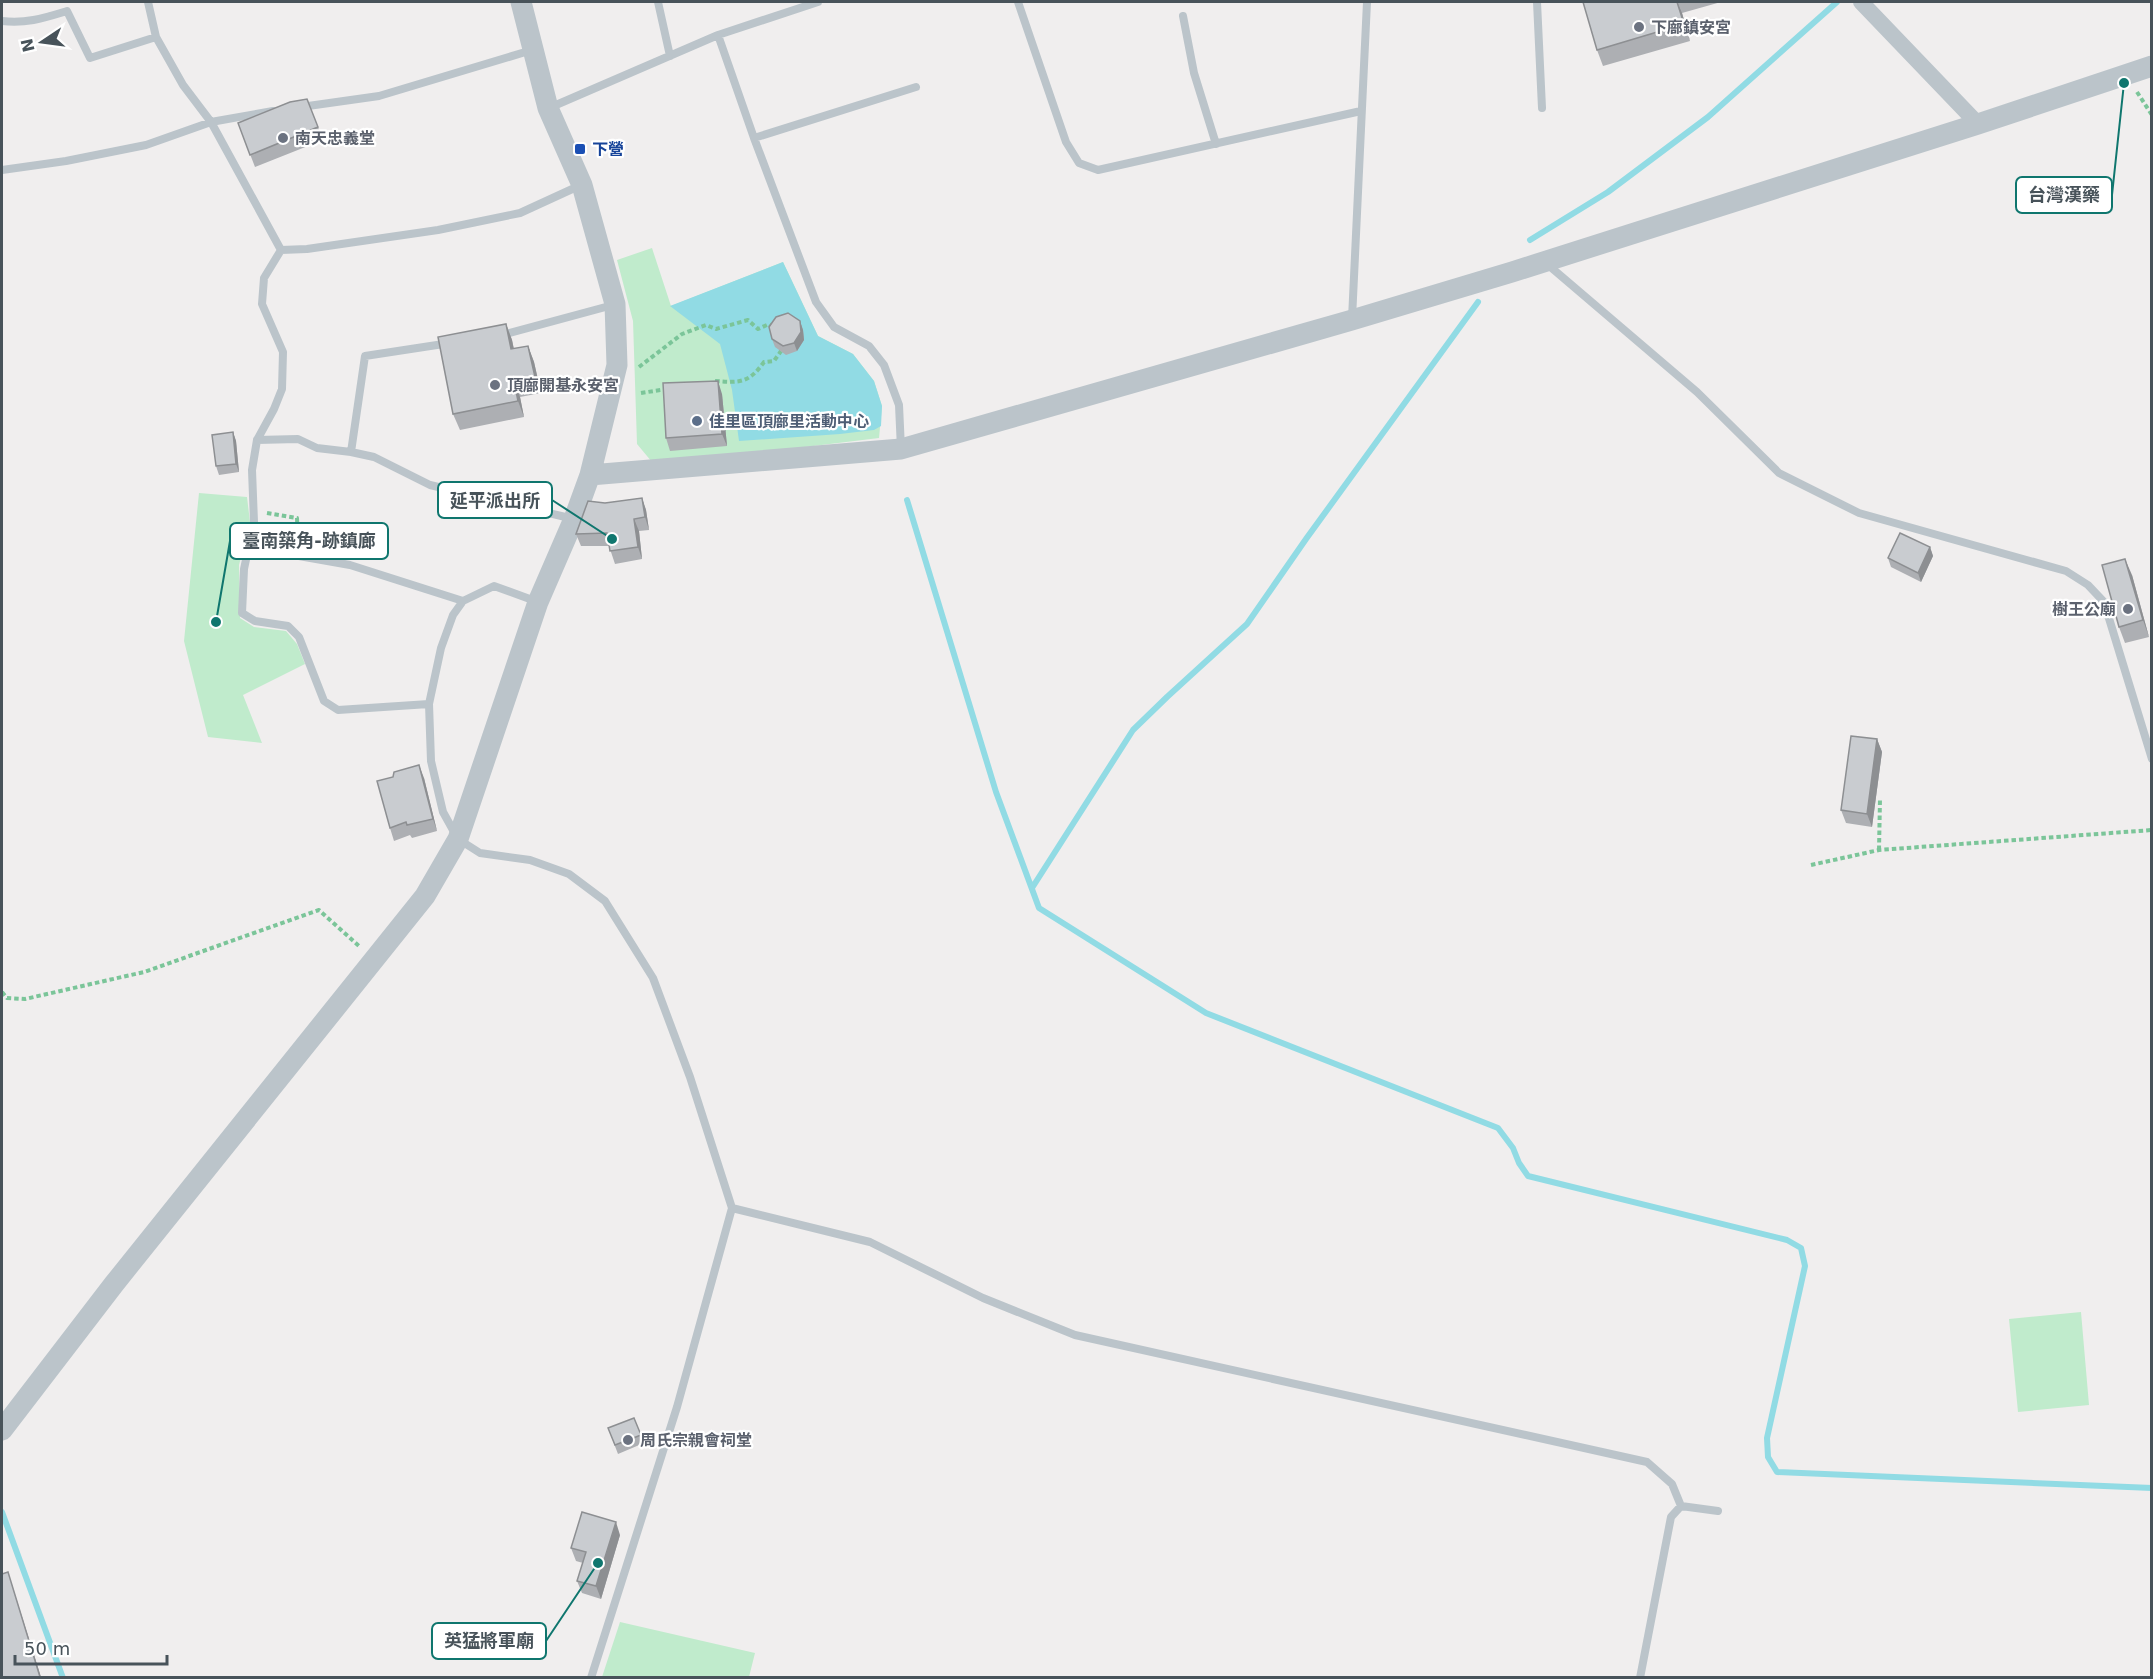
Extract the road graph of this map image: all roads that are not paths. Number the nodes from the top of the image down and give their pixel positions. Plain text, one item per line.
1 (148, 2) edge
2 (521, 2) edge
3 (658, 2) edge
4 (818, 2) edge
5 (1018, 2) edge
6 (1367, 2) edge
7 (1537, 2) edge
8 (1861, 2) edge
9 (1183, 16) dead end
10 (2, 21) edge
11 (718, 35) junction
12 (156, 36) junction
13 (533, 50) junction
14 (669, 56) junction
15 (2151, 66) edge
16 (916, 87) dead end
17 (290, 108) edge
18 (548, 108) junction
19 (1542, 108) dead end
20 (278, 110) edge
21 (1361, 111) junction
22 (211, 122) junction
23 (1978, 124) junction
24 (754, 138) junction
25 (1215, 144) junction
26 (2, 170) edge
27 (582, 184) junction
28 (281, 250) junction
29 (1544, 261) junction
30 (615, 304) junction
31 (1352, 320) junction
32 (488, 337) edge
33 (455, 343) edge
34 (257, 440) junction
35 (901, 449) junction
36 (351, 452) junction
37 (590, 475) junction
38 (574, 519) junction
39 (299, 556) road end
40 (463, 601) junction
41 (538, 602) junction
42 (429, 704) junction
43 (2151, 759) edge
44 (458, 839) junction
45 (732, 1208) junction
46 (2, 1430) edge
47 (1681, 1506) junction
48 (1718, 1511) dead end
49 (591, 1677) edge
50 (1640, 1677) edge

1 - 12 lane
2 - 13 street
3 - 14 lane
4 - 11 lane
5 - 25 lane
6 - 21 lane
7 - 19 lane
8 - 23 street
9 - 25 lane
10 - 12 lane
11 - 14 lane
11 - 24 lane
12 - 22 lane
13 - 17 lane
13 - 18 street
14 - 18 lane
15 - 23 street
16 - 24 lane
18 - 27 street
20 - 22 lane
21 - 25 lane
21 - 31 lane
22 - 26 lane
22 - 28 lane
23 - 29 street
24 - 35 lane
27 - 28 lane
27 - 30 street
28 - 34 lane
29 - 31 street
29 - 43 lane
30 - 32 lane
30 - 37 street
31 - 35 street
33 - 36 lane
34 - 36 lane
34 - 42 lane
35 - 37 street
36 - 38 lane
37 - 38 street
38 - 41 street
39 - 40 lane
40 - 41 lane
40 - 42 lane
41 - 44 street
42 - 44 lane
44 - 45 lane
44 - 46 street
45 - 47 lane
45 - 49 lane
47 - 48 lane
47 - 50 lane

